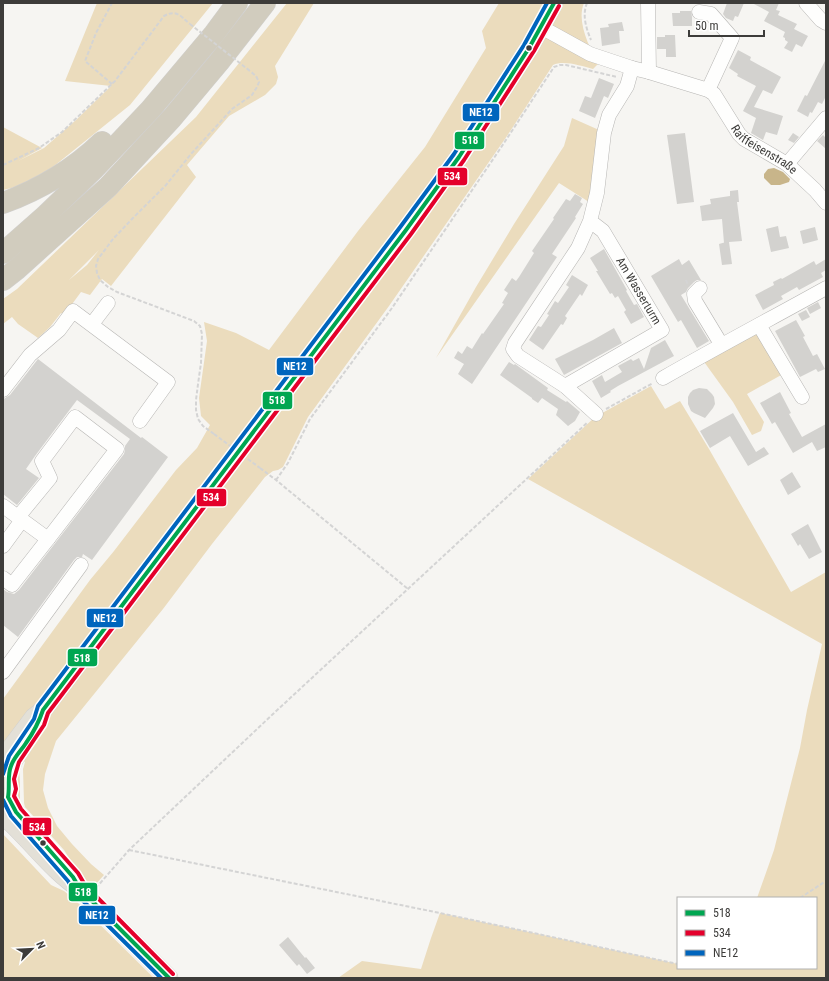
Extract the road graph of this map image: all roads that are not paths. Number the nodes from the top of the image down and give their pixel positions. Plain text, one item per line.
1 (237, 3) edge
2 (264, 3) edge
3 (554, 3) edge
4 (648, 3) edge
5 (806, 3) edge
6 (699, 12) dead end
7 (826, 23) edge
8 (542, 27) junction
9 (649, 72) junction
10 (631, 74) junction
11 (708, 90) junction
12 (150, 110) junction
13 (826, 118) edge
14 (787, 164) junction
15 (3, 203) edge
16 (826, 203) edge
17 (590, 221) junction
18 (3, 253) edge
19 (3, 280) edge
20 (700, 288) dead end
21 (826, 288) edge
22 (108, 303) dead end
23 (92, 324) junction
24 (759, 325) junction
25 (721, 344) junction
26 (663, 378) road end
27 (565, 386) junction
28 (3, 390) edge
29 (802, 396) dead end
30 (596, 414) road end
31 (140, 421) dead end
32 (3, 506) edge
33 (20, 519) junction
34 (48, 539) junction
35 (3, 546) edge
36 (82, 565) dead end
37 (3, 578) edge
38 (3, 672) edge
39 (43, 710) junction
40 (3, 757) edge
41 (6, 775) edge
42 (6, 800) edge
43 (3, 816) edge
44 (84, 893) junction
45 (169, 978) edge

1 - 12 highway
2 - 19 highway
3 - 8 main road
4 - 9 street
5 - 7 street
6 - 11 street
8 - 10 street
8 - 39 main road
9 - 10 street
9 - 11 street
10 - 17 street
11 - 14 street, Raiffeisenstraße
12 - 15 highway
12 - 18 highway
13 - 14 street
14 - 16 street, Raiffeisenstraße
17 - 27 street
17 - 27 street, Am Wasserturm
20 - 25 street
21 - 24 street
22 - 23 street
23 - 28 street
23 - 31 street
24 - 25 street
24 - 29 street
25 - 26 street
27 - 30 street
32 - 33 street
33 - 34 street
33 - 34 street
33 - 35 street
34 - 37 street
36 - 38 street
39 - 40 main road
39 - 41 main road
41 - 42 main road
42 - 44 main road
43 - 44 main road
44 - 45 main road

